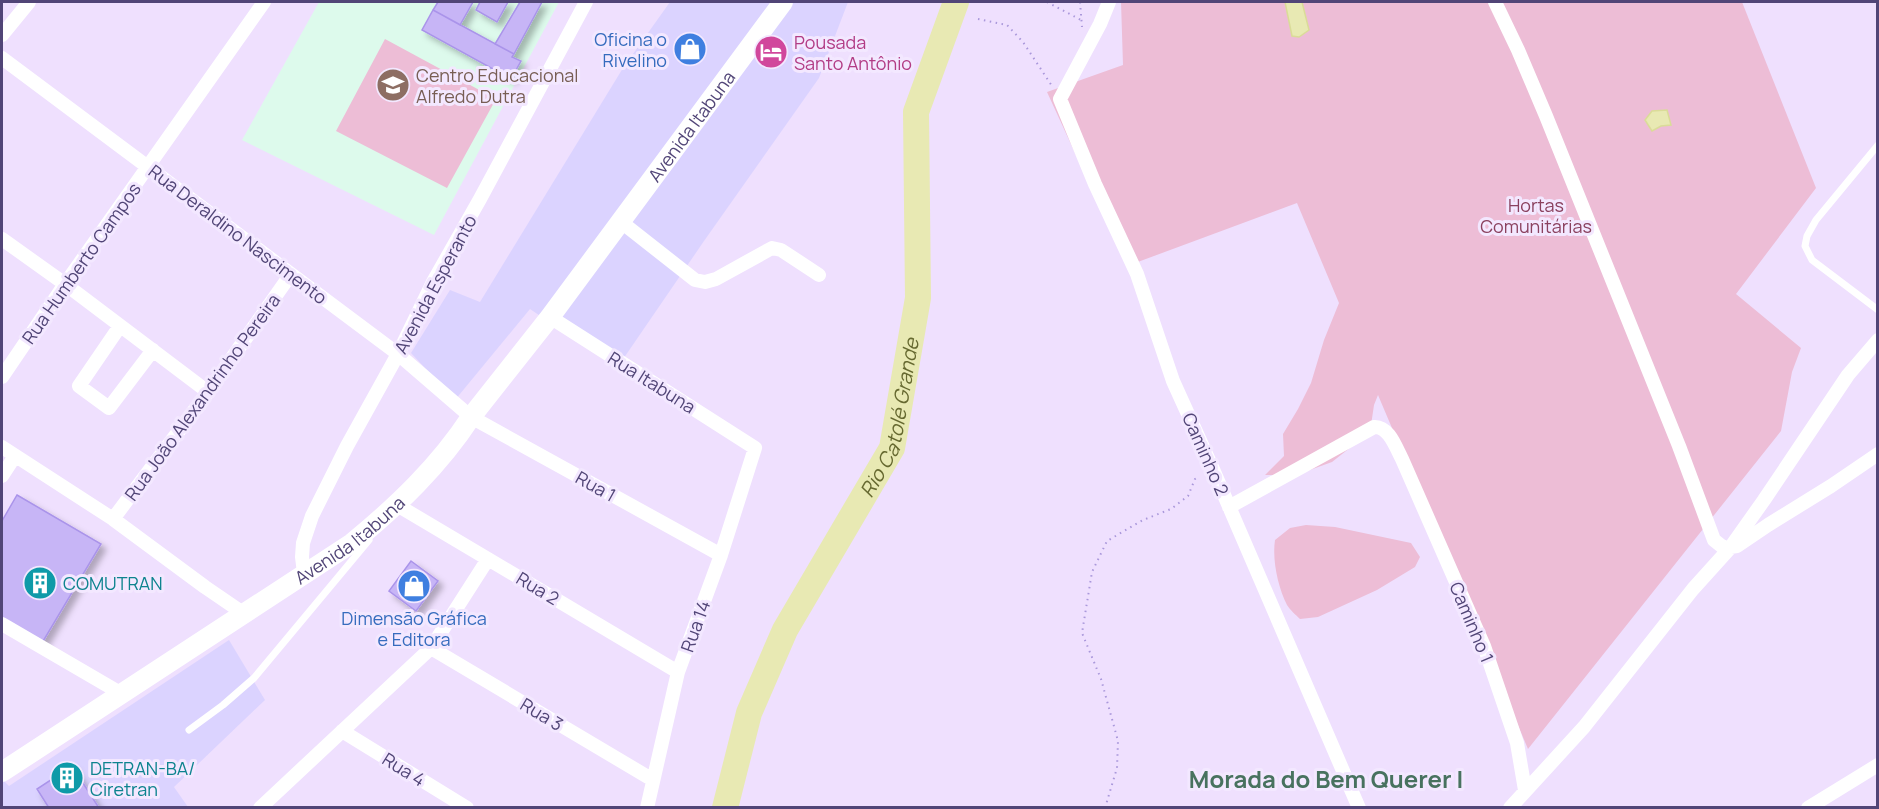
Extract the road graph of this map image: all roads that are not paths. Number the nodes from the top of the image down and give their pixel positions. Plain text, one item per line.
1 (29, 2) edge
2 (264, 2) edge
3 (586, 2) edge
4 (781, 2) edge
5 (1109, 2) edge
6 (1495, 2) edge
7 (2, 35) edge
8 (2, 58) edge
9 (1878, 145) edge
10 (148, 167) junction
11 (620, 221) junction
12 (2, 239) edge
13 (291, 273) junction
14 (819, 275) dead end
15 (65, 284) junction
16 (1878, 310) edge
17 (550, 317) junction
18 (120, 326) junction
19 (1878, 340) edge
20 (153, 350) junction
21 (398, 354) junction
22 (2, 377) edge
23 (208, 392) junction
24 (471, 417) junction
25 (2, 447) edge
26 (755, 448) joint
27 (1878, 454) edge
28 (15, 456) junction
29 (2, 476) edge
30 (397, 505) junction
31 (1229, 507) junction
32 (113, 519) junction
33 (1730, 548) junction
34 (721, 555) junction
35 (488, 559) junction
36 (304, 573) junction
37 (243, 613) junction
38 (2, 624) edge
39 (431, 648) junction
40 (678, 672) junction
41 (122, 694) junction
42 (189, 730) dead end
43 (342, 731) junction
44 (1878, 765) edge
45 (2, 772) edge
46 (653, 780) junction
47 (1525, 790) junction
48 (260, 807) edge
49 (467, 807) edge
50 (647, 807) edge
51 (1359, 807) edge
52 (1510, 807) edge
53 (1808, 807) edge

1 - 7 street
2 - 10 street, Rua Humberto Campos
3 - 21 street, Avenida Esperanto
4 - 11 main road, Avenida Itabuna
5 - 31 street, Caminho 2
6 - 33 street
8 - 10 street, Rua Deraldino Nascimento
9 - 16 lane
10 - 13 street, Rua Deraldino Nascimento
10 - 15 street, Rua Humberto Campos
11 - 14 street
11 - 17 main road, Avenida Itabuna
12 - 15 street
13 - 21 street, Rua Deraldino Nascimento
13 - 23 street, Rua João Alexandrinho Pereira
15 - 18 street
15 - 22 street, Rua Humberto Campos
17 - 24 main road, Avenida Itabuna
17 - 26 street, Rua Itabuna
18 - 20 street
18 - 20 street
19 - 33 street
20 - 23 street
21 - 24 street, Rua Deraldino Nascimento
21 - 36 street, Avenida Esperanto
23 - 32 street, Rua João Alexandrinho Pereira
24 - 30 main road, Avenida Itabuna
24 - 34 street, Rua 1
25 - 28 street
26 - 34 street, Rua 14
27 - 33 street
28 - 29 street
28 - 32 street
30 - 35 street, Rua 2
30 - 36 main road, Avenida Itabuna
30 - 42 lane
31 - 47 street, Caminho 1
31 - 51 street, Caminho 2
32 - 37 street
33 - 47 street
34 - 40 street, Rua 14
35 - 39 street
35 - 40 street, Rua 2
36 - 37 main road, Avenida Itabuna
37 - 41 main road, Avenida Itabuna
38 - 41 street
39 - 43 street
39 - 46 street, Rua 3
40 - 46 street, Rua 14
41 - 45 main road, Avenida Itabuna
43 - 48 street
43 - 49 street, Rua 4
44 - 53 street
46 - 50 street, Rua 14
47 - 52 street

